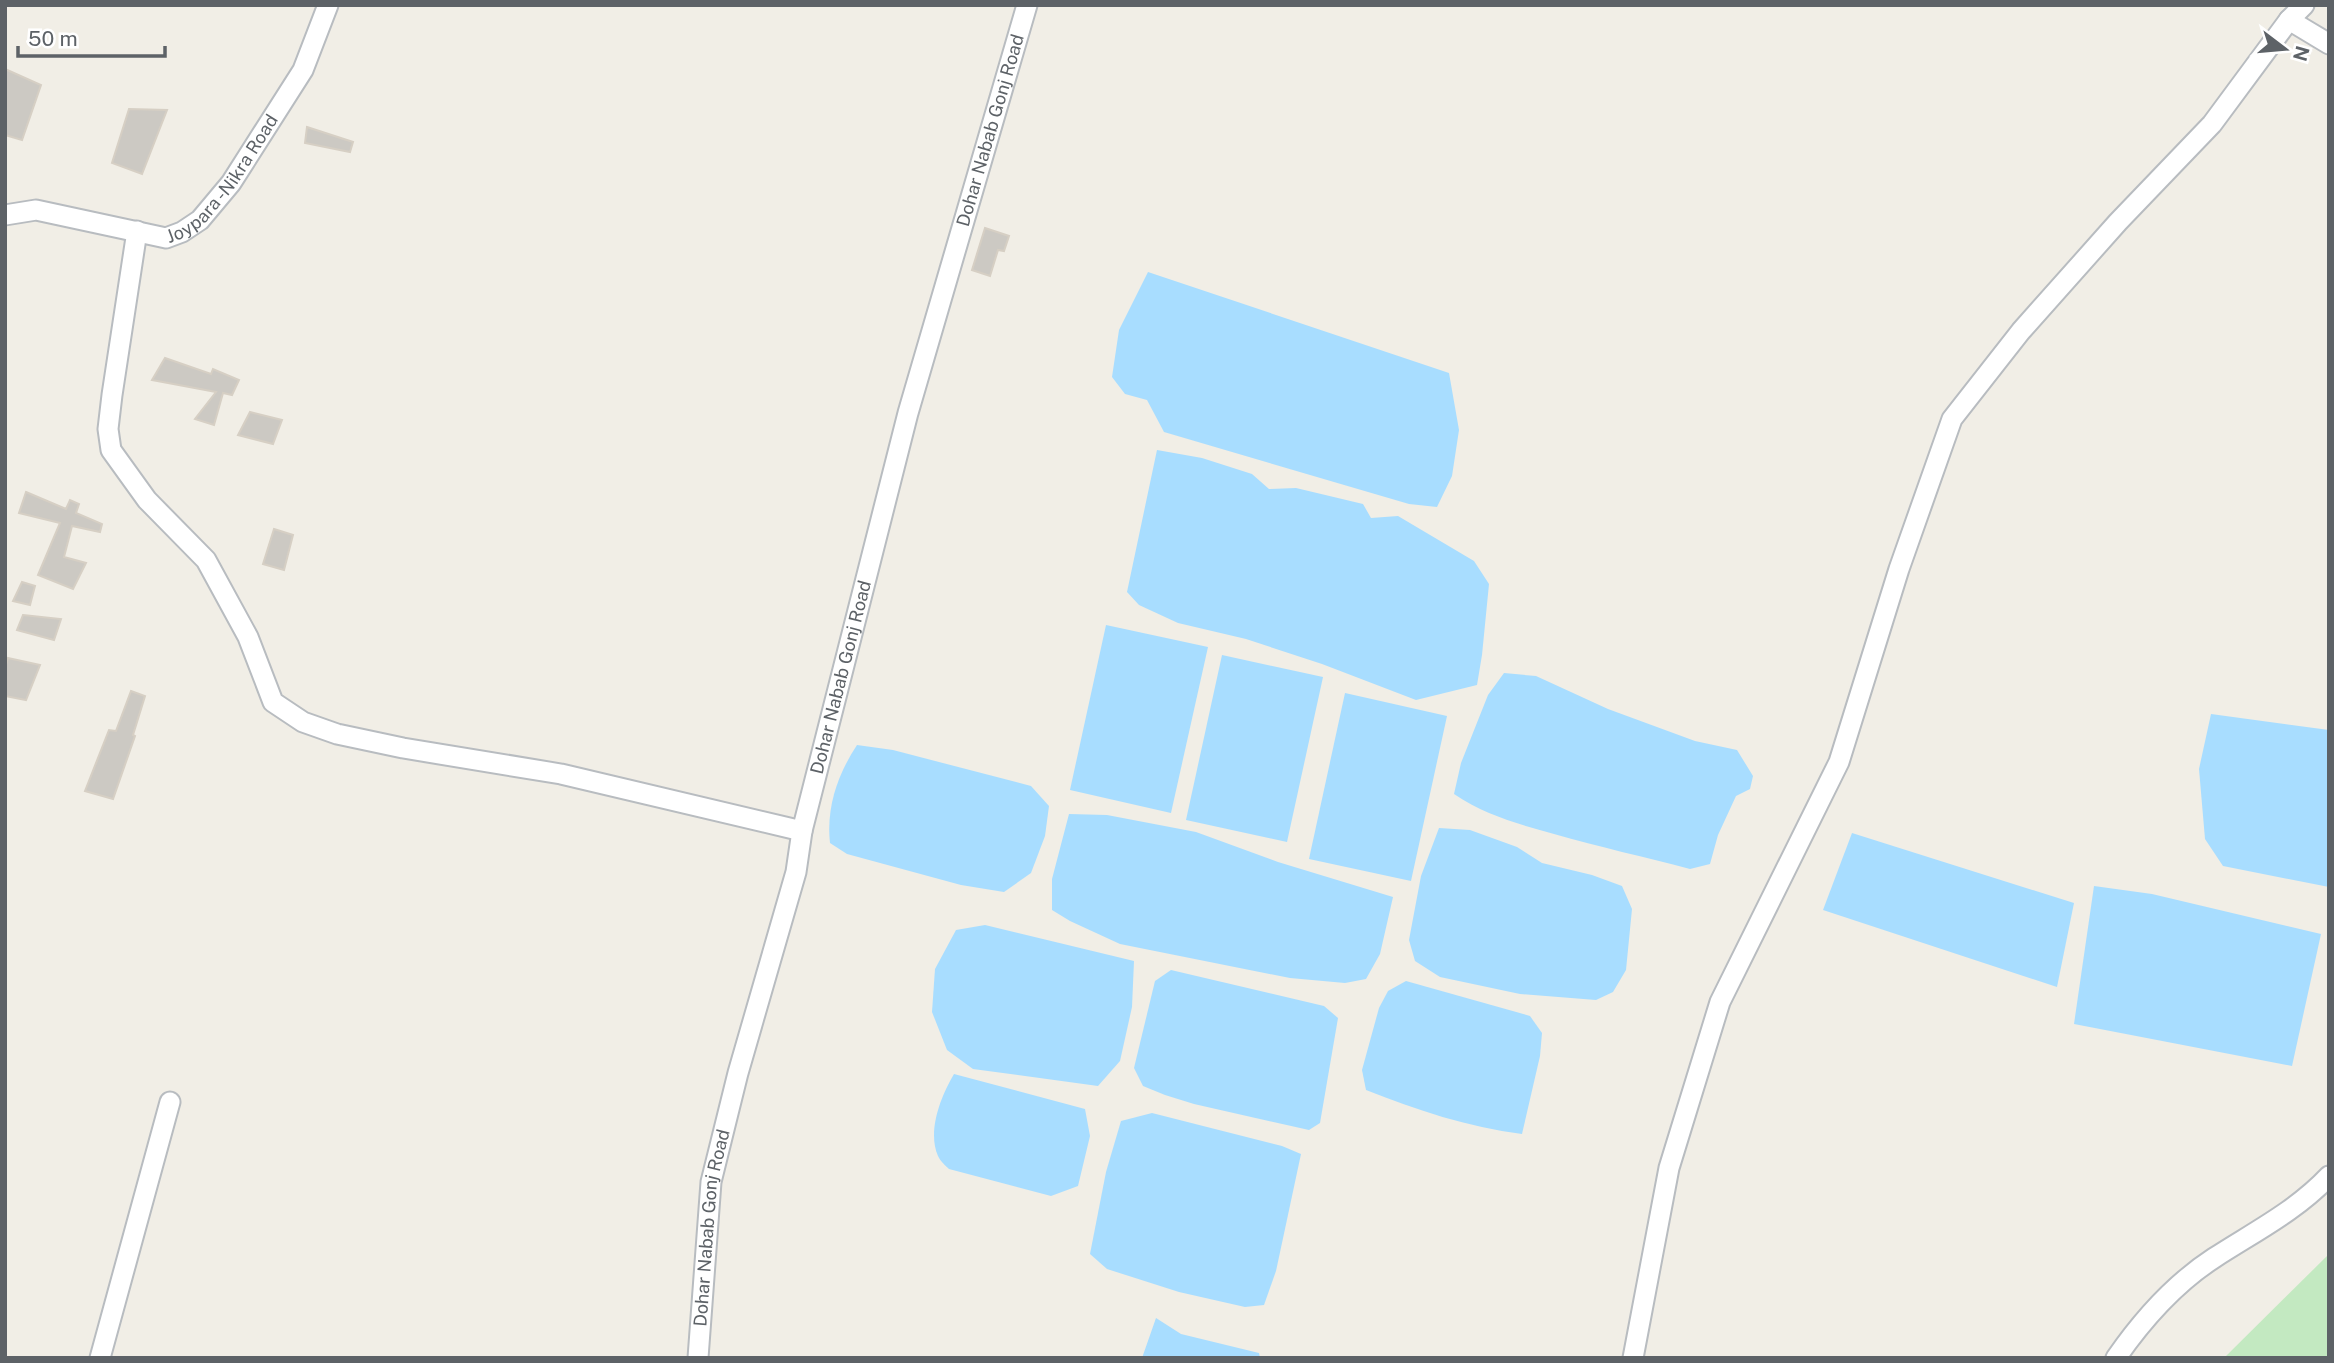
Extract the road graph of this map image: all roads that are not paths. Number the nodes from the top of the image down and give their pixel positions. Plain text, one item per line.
1 (328, 5) edge
2 (1027, 5) edge
3 (2304, 5) edge
4 (2289, 20) junction
5 (2329, 44) edge
6 (5, 215) edge
7 (137, 231) junction
8 (802, 831) junction
9 (170, 1102) dead end
10 (2329, 1176) edge
11 (100, 1358) edge
12 (698, 1358) edge
13 (1633, 1358) edge
14 (2116, 1358) edge

1 - 7 street, Joypara -Nikra Road
2 - 8 street, Dohar Nabab Gonj Road
3 - 4 street
4 - 5 street
4 - 13 street
6 - 7 street, Joypara -Nikra Road
7 - 8 street
8 - 12 street, Dohar Nabab Gonj Road
9 - 11 street
10 - 14 street

